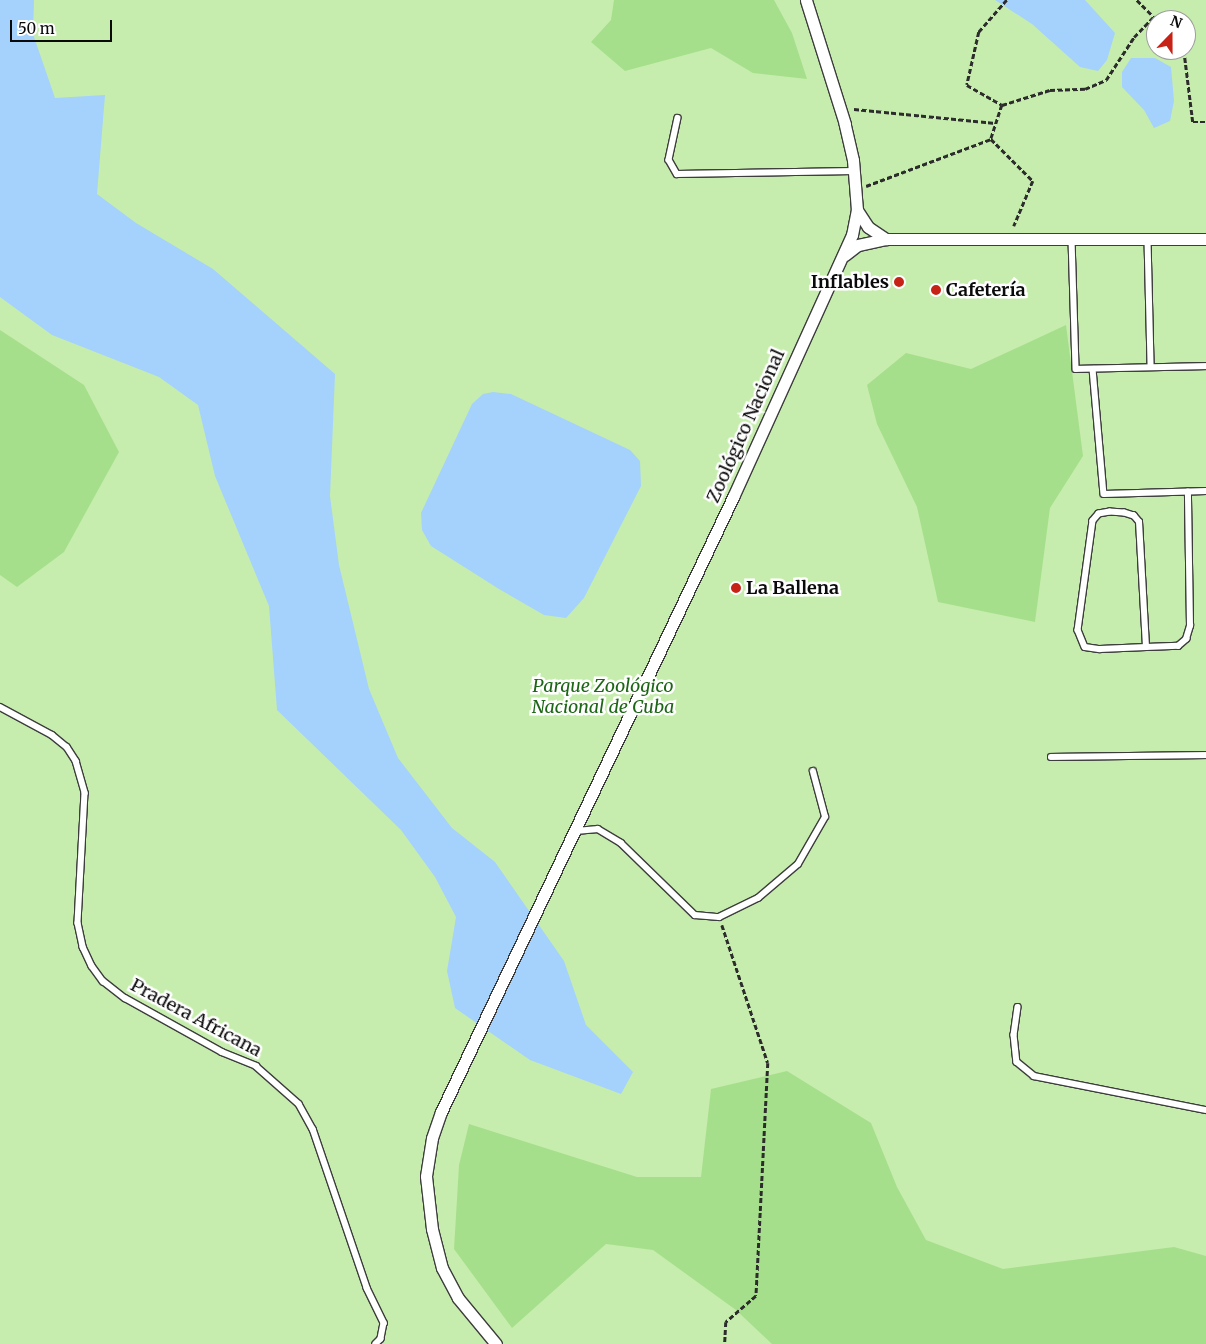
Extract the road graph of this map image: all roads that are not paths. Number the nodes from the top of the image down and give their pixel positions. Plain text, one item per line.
1 (806, 0) edge
2 (678, 118) dead end
3 (854, 171) junction
4 (857, 210) junction
5 (886, 239) junction
6 (1206, 239) edge
7 (1072, 240) junction
8 (1148, 240) junction
9 (840, 261) junction
10 (1206, 366) edge
11 (1151, 367) junction
12 (1093, 369) junction
13 (1206, 491) edge
14 (1188, 492) junction
15 (1146, 648) junction
16 (0, 707) edge
17 (1206, 755) edge
18 (1051, 757) dead end
19 (813, 772) dead end
20 (576, 831) junction
21 (1018, 1006) dead end
22 (1206, 1110) edge
23 (376, 1344) edge
24 (496, 1344) edge

1 - 3 street, Zoológico Nacional
2 - 3 lane
3 - 4 street, Zoológico Nacional
4 - 5 street
4 - 9 street, Zoológico Nacional
5 - 7 street
5 - 9 street
6 - 8 street
7 - 8 street
7 - 12 lane
8 - 11 lane
9 - 20 street, Zoológico Nacional
10 - 11 lane
11 - 12 lane
12 - 14 lane
13 - 14 lane
14 - 15 lane
15 - 15 lane
16 - 23 lane, Pradera Africana
17 - 18 lane
19 - 20 lane
20 - 24 street, Zoológico Nacional
21 - 22 lane

